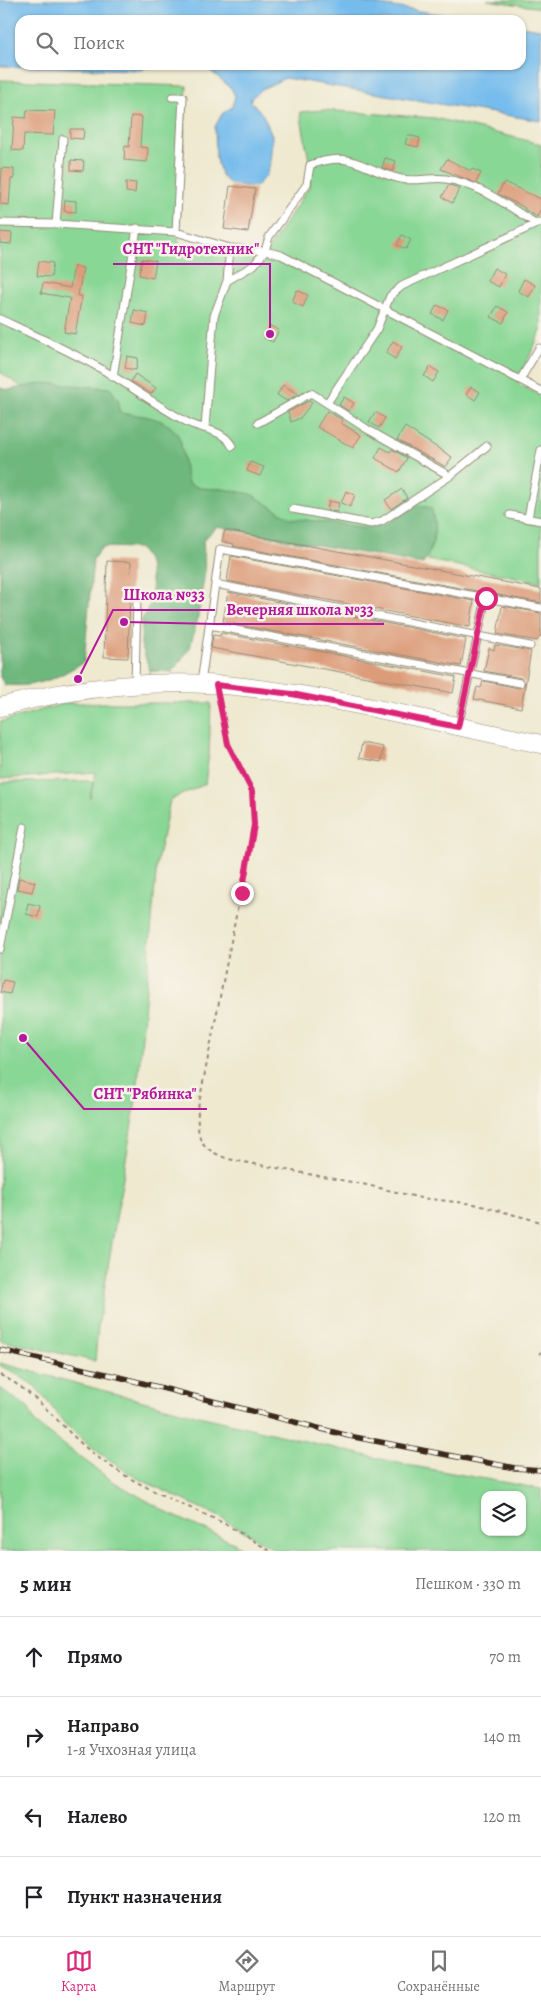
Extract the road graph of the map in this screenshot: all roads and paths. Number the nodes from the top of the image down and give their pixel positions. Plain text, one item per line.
1 (172, 97) dead end
2 (63, 138) dead end
3 (0, 223) edge
4 (538, 223) edge
5 (56, 224) junction
6 (137, 228) junction
7 (176, 232) junction
8 (230, 248) junction
9 (264, 251) junction
10 (227, 281) junction
11 (386, 310) junction
12 (0, 319) edge
13 (540, 347) edge
14 (113, 377) junction
15 (520, 380) junction
16 (541, 391) edge
17 (327, 403) junction
18 (258, 423) dead end
19 (204, 427) junction
20 (232, 446) dead end
21 (487, 446) dead end
22 (541, 450) edge
23 (450, 476) junction
24 (293, 509) dead end
25 (510, 514) dead end
26 (528, 518) junction
27 (541, 521) edge
28 (215, 584) junction
29 (137, 596) dead end
30 (486, 598) junction
31 (541, 608) edge
32 (210, 625) junction
33 (478, 636) junction
34 (530, 646) dead end
35 (471, 674) junction
36 (520, 683) dead end
37 (208, 685) junction
38 (135, 686) junction
39 (0, 706) edge
40 (458, 727) junction
41 (541, 744) edge
42 (24, 827) dead end
43 (0, 949) edge
44 (541, 1222) edge
45 (0, 1375) edge
46 (270, 1551) edge

1 - 7 lane
2 - 5 lane
3 - 5 lane
4 - 9 lane
4 - 11 lane
5 - 6 lane
6 - 7 lane
6 - 14 lane
7 - 8 lane
8 - 9 lane
8 - 10 lane
9 - 10 lane
9 - 11 lane
10 - 19 lane
11 - 15 lane
11 - 17 lane
12 - 14 lane
13 - 15 lane
14 - 19 lane
15 - 16 lane
17 - 18 lane
17 - 23 lane
19 - 20 lane
21 - 23 lane
22 - 26 lane
23 - 24 lane
25 - 26 lane
26 - 27 lane
28 - 30 lane
28 - 32 lane
28 - 33 lane
29 - 38 lane
30 - 31 lane
30 - 33 lane
32 - 35 lane
32 - 37 lane
33 - 34 lane
33 - 35 lane
35 - 36 lane
35 - 40 lane
37 - 38 street
37 - 40 street
37 - 44 path
38 - 39 street
40 - 41 street
42 - 43 lane
45 - 46 path

